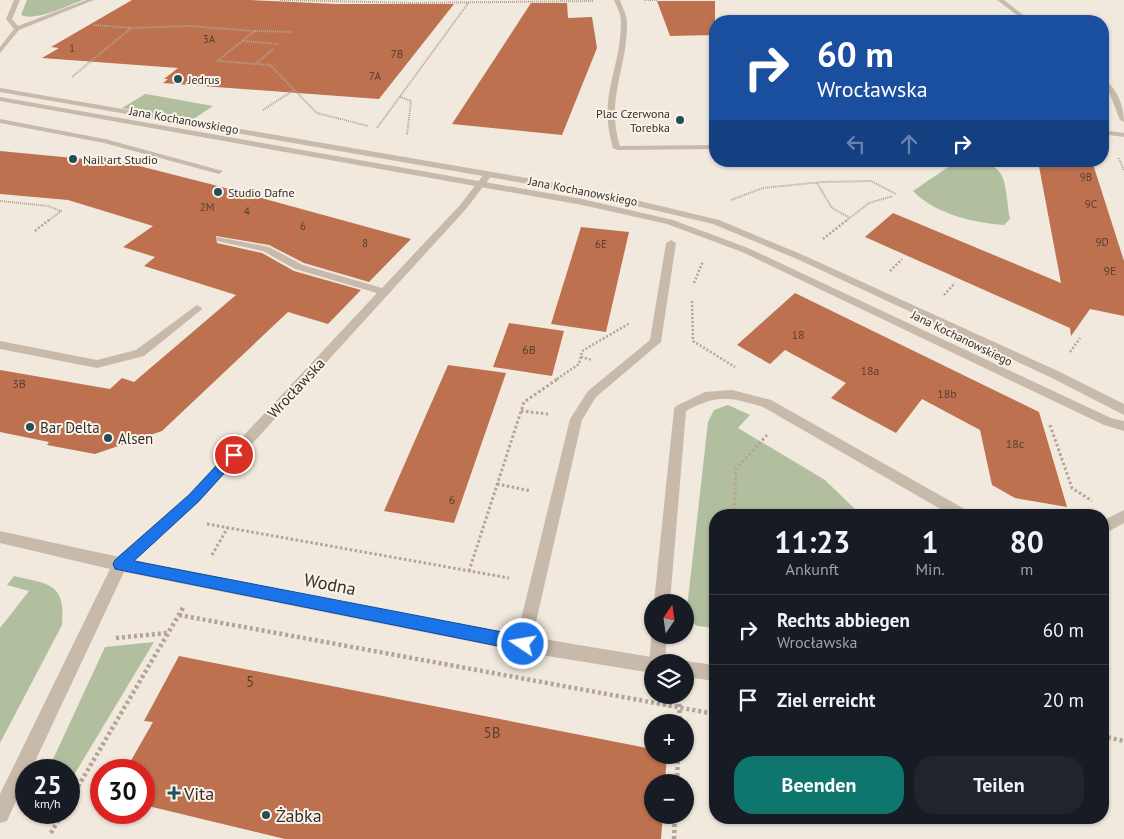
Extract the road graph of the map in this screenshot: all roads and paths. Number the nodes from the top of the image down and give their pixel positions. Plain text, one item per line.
1 (17, 0) edge
2 (91, 0) edge
3 (280, 0) edge
4 (617, 0) edge
5 (658, 0) edge
6 (1000, 0) edge
7 (469, 2) junction
8 (1020, 15) edge
9 (92, 25) dead end
10 (131, 28) junction
11 (17, 29) junction
12 (254, 31) junction
13 (293, 32) dead end
14 (242, 41) junction
15 (279, 44) dead end
16 (274, 49) dead end
17 (0, 51) edge
18 (256, 64) junction
19 (1109, 88) edge
20 (0, 90) edge
21 (38, 97) junction
22 (400, 97) junction
23 (0, 100) edge
24 (1124, 120) edge
25 (0, 121) edge
26 (377, 128) junction
27 (1109, 133) edge
28 (1124, 135) edge
29 (414, 139) dead end
30 (709, 147) edge
31 (361, 152) junction
32 (219, 171) dead end
33 (484, 180) junction
34 (817, 183) junction
35 (763, 188) dead end
36 (0, 201) edge
37 (850, 218) junction
38 (35, 231) dead end
39 (694, 231) junction
40 (220, 239) dead end
41 (671, 243) dead end
42 (800, 257) junction
43 (691, 289) dead end
44 (385, 292) junction
45 (692, 298) dead end
46 (197, 308) dead end
47 (0, 345) edge
48 (1038, 388) junction
49 (748, 398) junction
50 (1124, 410) edge
51 (785, 412) junction
52 (1124, 426) edge
53 (734, 509) edge
54 (953, 509) edge
55 (1106, 509) edge
56 (1109, 511) edge
57 (172, 517) junction
58 (1121, 518) edge
59 (1109, 525) edge
60 (228, 527) junction
61 (0, 537) edge
62 (120, 564) junction
63 (198, 578) junction
64 (537, 583) junction
65 (663, 594) edge
66 (179, 615) junction
67 (168, 633) junction
68 (84, 640) junction
69 (523, 644) junction
70 (644, 663) edge
71 (694, 670) edge
72 (709, 672) edge
73 (680, 704) edge
74 (680, 709) junction
75 (709, 713) edge
76 (680, 714) edge
77 (1109, 738) edge
78 (1124, 741) edge
79 (80, 783) edge
80 (0, 814) edge
81 (56, 824) edge
82 (675, 824) edge
83 (51, 833) dead end
84 (674, 839) edge

1 - 11 street
2 - 11 street
3 - 7 path
4 - 5 path
4 - 7 path
4 - 30 street
6 - 8 street
7 - 22 path
9 - 10 path
10 - 12 path
10 - 21 path
11 - 17 street
12 - 13 path
12 - 14 path
14 - 15 path
14 - 18 path
16 - 18 path
18 - 26 path
19 - 24 street
20 - 21 street, Jana Kochanowskiego
21 - 31 street, Jana Kochanowskiego
22 - 26 path
22 - 29 path
23 - 33 street, Jana Kochanowskiego
25 - 32 street
26 - 31 path
27 - 28 street
31 - 33 street, Jana Kochanowskiego
33 - 39 street, Jana Kochanowskiego
33 - 42 street, Jana Kochanowskiego
33 - 44 street, Wrocławska
34 - 35 path
34 - 37 path
34 - 37 path
36 - 38 path
37 - 42 path
39 - 43 path
39 - 48 street, Jana Kochanowskiego
40 - 44 street
41 - 64 street
42 - 50 street, Jana Kochanowskiego
44 - 57 street, Wrocławska
45 - 49 path
46 - 47 street
48 - 52 street, Jana Kochanowskiego
48 - 55 path
49 - 51 street
49 - 65 street
51 - 53 path
51 - 54 street
56 - 58 path
57 - 60 path
57 - 62 street, Wrocławska
58 - 59 street
60 - 63 path
60 - 64 path
61 - 62 street, Wodna
62 - 63 street, Wodna
62 - 68 street, Wrocławska
63 - 66 path
63 - 69 street, Wodna
64 - 69 street
66 - 67 path
66 - 74 path
67 - 68 path
67 - 79 path
68 - 80 street, Wrocławska
69 - 70 street, Wodna
71 - 72 street
73 - 74 path
74 - 75 path
74 - 76 path
77 - 78 path
81 - 83 path
82 - 84 path

